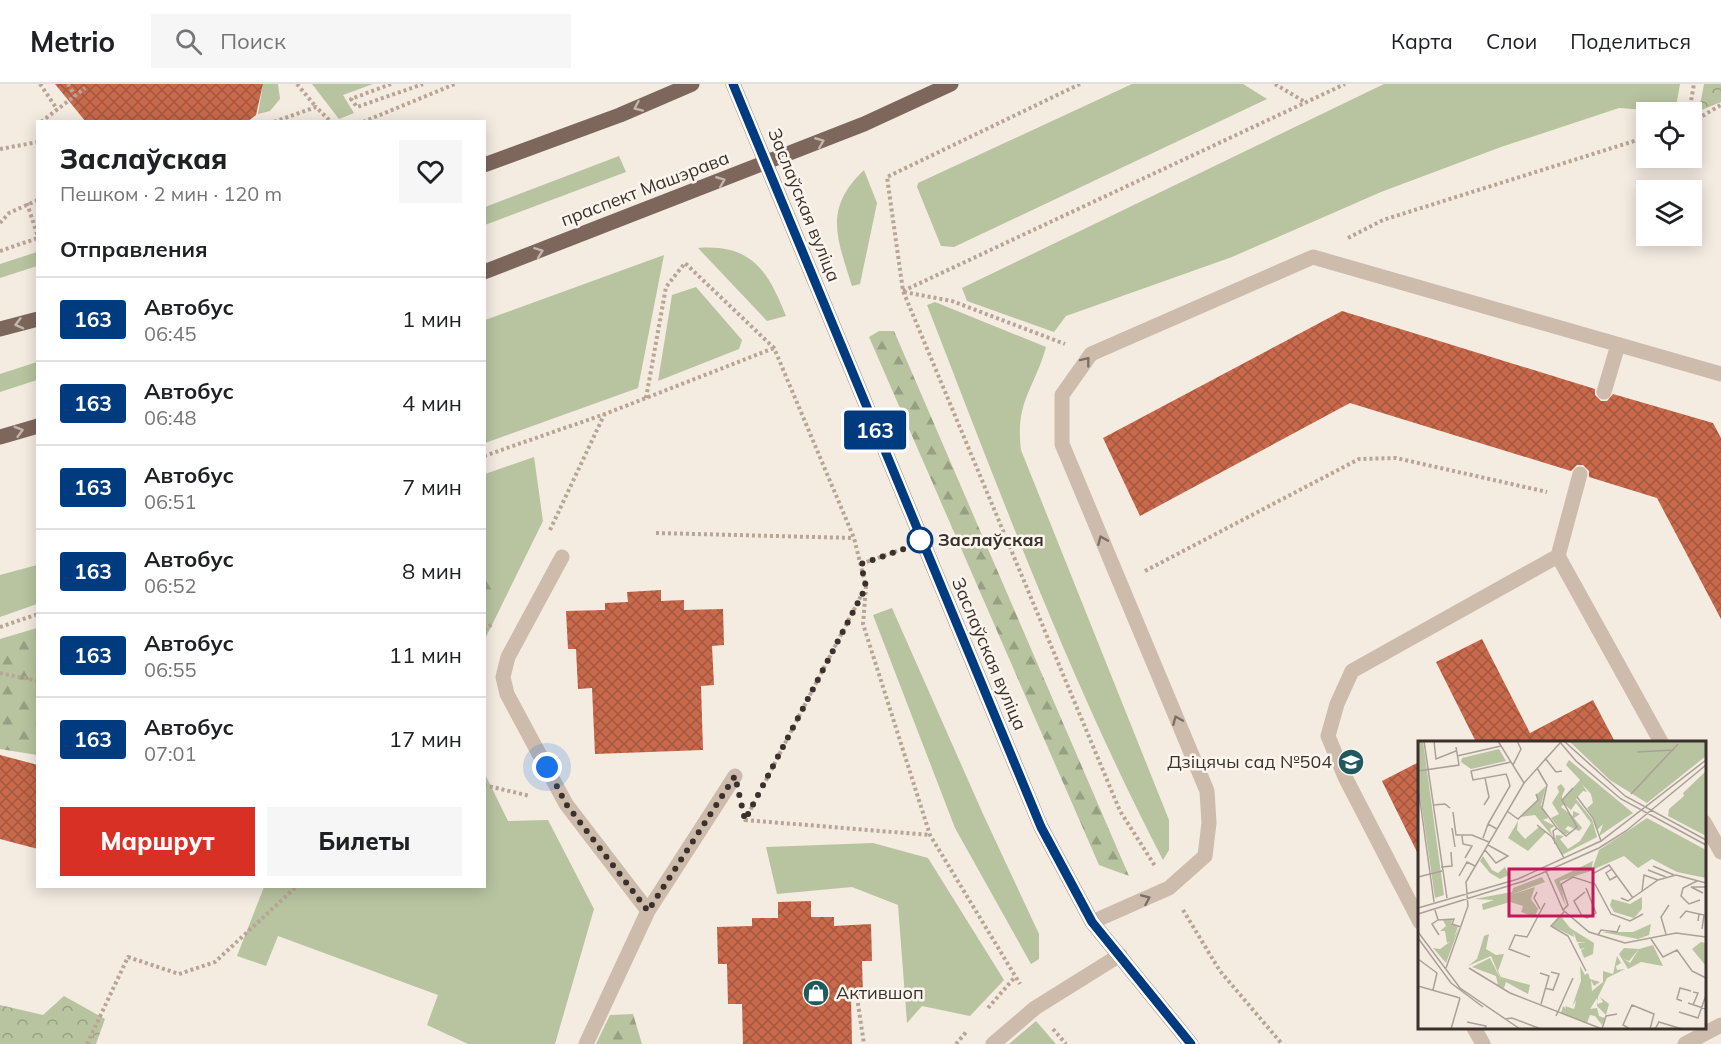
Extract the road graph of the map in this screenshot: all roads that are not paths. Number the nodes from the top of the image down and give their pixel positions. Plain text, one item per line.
1 (692, 84) edge
2 (733, 84) edge
3 (951, 84) edge
4 (766, 163) junction
5 (486, 164) edge
6 (486, 271) edge
7 (36, 320) edge
8 (0, 329) edge
9 (1618, 345) junction
10 (1721, 374) edge
11 (1604, 392) dead end
12 (36, 427) edge
13 (0, 437) edge
14 (1580, 474) dead end
15 (1558, 556) junction
16 (562, 557) dead end
17 (1660, 741) edge
18 (735, 776) road end
19 (1706, 826) edge
20 (1721, 852) edge
21 (648, 911) junction
22 (1418, 920) edge
23 (1092, 922) junction
24 (1120, 955) junction
25 (1721, 1025) edge
26 (1475, 1029) edge
27 (586, 1044) edge
28 (993, 1044) edge
29 (1191, 1044) edge
30 (1483, 1044) edge
31 (1685, 1044) edge

1 -> 5 main road
2 - 4 main road, Заслаўская вуліца
4 -> 3 main road, праспект Машэрава
6 -> 4 main road, праспект Машэрава
4 - 23 main road, Заслаўская вуліца
7 -> 8 main road
9 - 10 lane
9 - 11 lane
23 -> 9 lane
13 -> 12 main road
14 - 15 lane
15 - 17 lane
15 - 22 lane
16 - 21 lane
18 - 21 lane
19 - 20 lane
21 - 27 lane
23 - 24 main road, Заслаўская вуліца
24 - 28 lane
24 - 29 main road, Заслаўская вуліца
25 - 31 lane
26 - 30 lane

